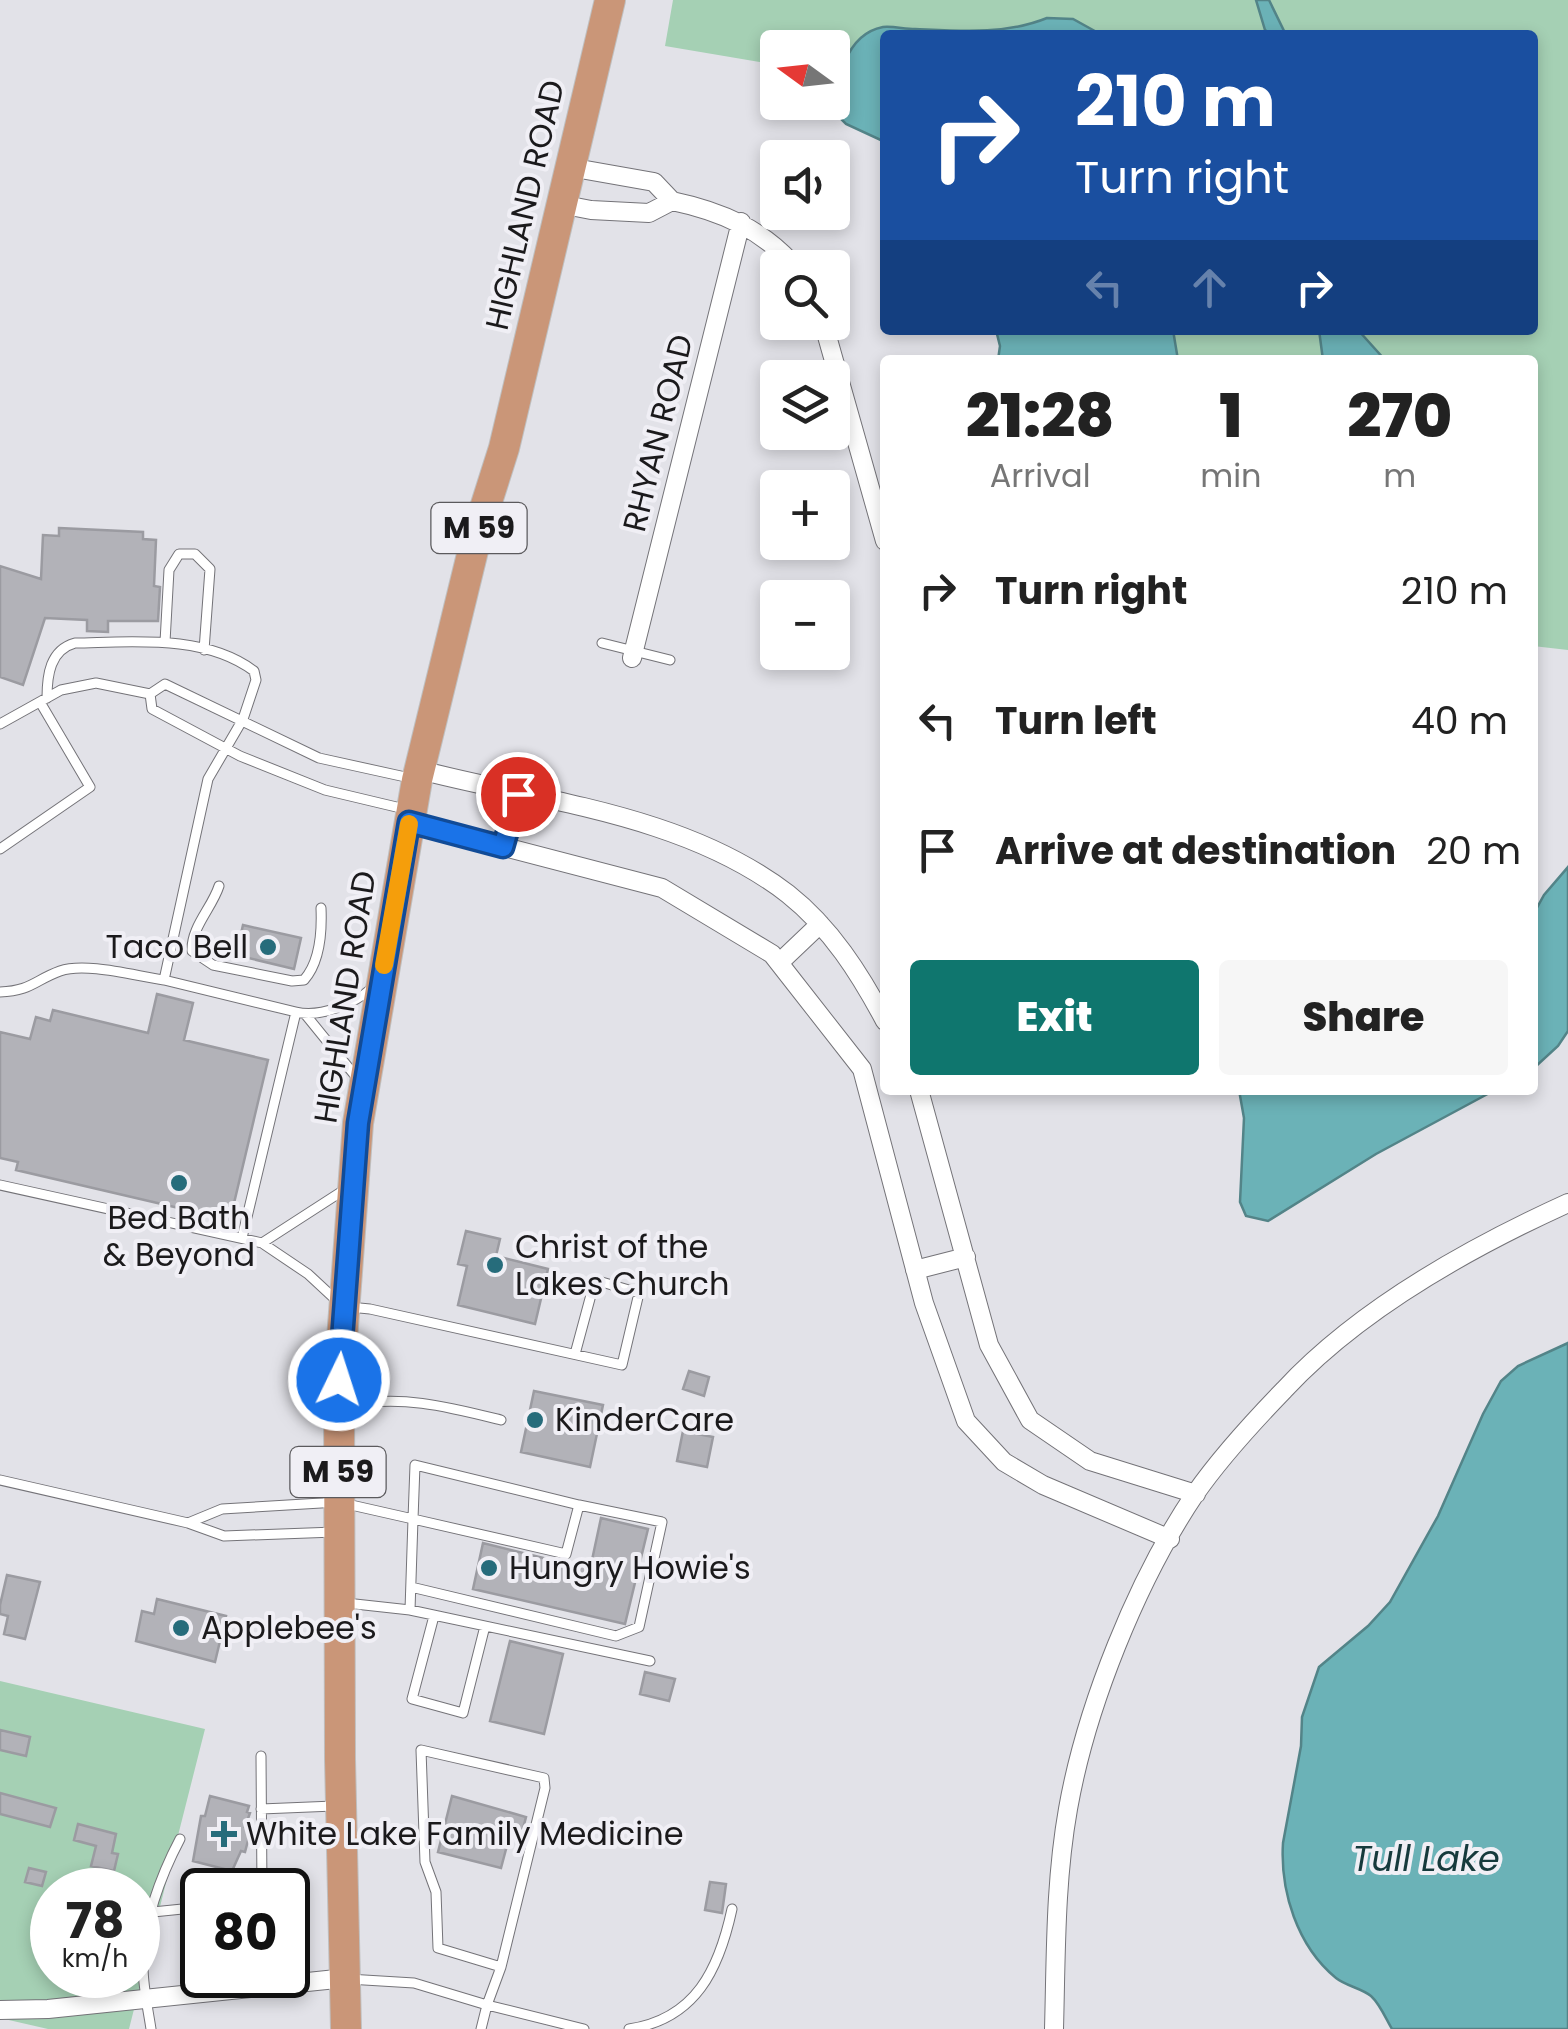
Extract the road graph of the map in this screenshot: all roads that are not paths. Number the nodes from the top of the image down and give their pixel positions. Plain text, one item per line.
1 (610, 0) edge
2 (569, 166) junction
3 (672, 201) junction
4 (560, 204) junction
5 (741, 222) junction
6 (777, 250) edge
7 (829, 340) edge
8 (880, 523) edge
9 (166, 642) junction
10 (602, 644) dead end
11 (204, 650) junction
12 (634, 655) junction
13 (670, 660) dead end
14 (150, 694) junction
15 (43, 700) junction
16 (243, 719) junction
17 (0, 724) edge
18 (228, 749) junction
19 (418, 775) junction
20 (518, 794) junction
21 (410, 816) junction
22 (503, 847) junction
23 (0, 849) edge
24 (220, 886) dead end
25 (321, 908) dead end
26 (820, 924) junction
27 (779, 963) junction
28 (382, 979) junction
29 (164, 980) junction
30 (0, 992) edge
31 (880, 1012) edge
32 (300, 1013) junction
33 (364, 1088) junction
34 (920, 1095) edge
35 (0, 1184) edge
36 (352, 1185) junction
37 (1568, 1203) edge
38 (242, 1238) junction
39 (262, 1243) junction
40 (966, 1257) junction
41 (915, 1270) junction
42 (344, 1306) junction
43 (575, 1354) junction
44 (339, 1407) junction
45 (502, 1420) dead end
46 (0, 1480) edge
47 (1196, 1494) junction
48 (579, 1505) junction
49 (338, 1517) junction
50 (413, 1519) junction
51 (188, 1522) junction
52 (1170, 1539) junction
53 (411, 1587) junction
54 (338, 1602) junction
55 (410, 1610) junction
56 (434, 1616) junction
57 (485, 1626) junction
58 (650, 1662) dead end
59 (261, 1756) dead end
60 (341, 1806) junction
61 (261, 1810) junction
62 (180, 1838) dead end
63 (262, 1868) edge
64 (160, 1887) edge
65 (732, 1909) dead end
66 (502, 1967) junction
67 (346, 1978) junction
68 (146, 1999) junction
69 (487, 2005) junction
70 (0, 2010) edge
71 (150, 2029) edge
72 (346, 2029) edge
73 (481, 2029) edge
74 (584, 2029) edge
75 (629, 2029) edge
76 (1054, 2029) edge

1 - 2 highway, HIGHLAND ROAD / M 59
2 - 3 street
2 - 4 highway, HIGHLAND ROAD / M 59
3 - 4 street
3 - 5 street
4 - 19 highway, HIGHLAND ROAD / M 59
5 - 6 street
5 - 12 street, RHYAN ROAD
7 - 8 street
9 - 11 lane
9 - 11 lane
9 - 15 lane
10 - 12 lane
11 - 16 lane
12 - 13 lane
14 - 15 lane
14 - 16 lane
14 - 18 lane
15 - 17 lane
15 - 23 lane
16 - 18 lane
16 - 19 lane
18 - 21 lane
18 - 29 lane
19 - 20 street
19 - 21 highway, HIGHLAND ROAD / M 59
20 - 22 street
20 - 26 street
21 - 22 street
21 - 28 highway, HIGHLAND ROAD / M 59
22 - 27 street
24 - 25 lane
26 - 27 street
26 - 31 street
27 - 41 street
28 - 32 lane
28 - 33 highway, HIGHLAND ROAD / M 59
29 - 30 lane
29 - 32 lane
32 - 33 lane
32 - 38 lane
33 - 36 highway, HIGHLAND ROAD / M 59
34 - 40 street
35 - 38 lane
36 - 39 lane
36 - 42 highway, HIGHLAND ROAD / M 59
37 - 47 street
38 - 39 lane
39 - 42 lane
40 - 41 street
40 - 47 street
41 - 52 street
42 - 43 lane
42 - 44 highway, HIGHLAND ROAD / M 59
43 - 43 lane
44 - 45 lane
44 - 49 highway, HIGHLAND ROAD / M 59
46 - 51 lane
47 - 52 street
48 - 50 lane
48 - 50 lane
48 - 53 lane
49 - 50 lane
49 - 51 lane
49 - 51 lane
49 - 54 highway, HIGHLAND ROAD / M 59
50 - 53 lane
52 - 76 street
53 - 55 lane
54 - 55 lane
54 - 60 highway, HIGHLAND ROAD / M 59
55 - 56 lane
56 - 57 lane
56 - 57 lane
57 - 58 lane
59 - 61 lane
60 - 61 lane
60 - 67 highway, HIGHLAND ROAD / M 59
61 - 63 lane
62 - 64 lane
65 - 75 lane
66 - 66 lane
66 - 69 lane
67 - 68 street
67 - 69 lane
67 - 72 highway, HIGHLAND ROAD / M 59
68 - 70 street
68 - 71 lane
69 - 73 lane
69 - 74 lane

